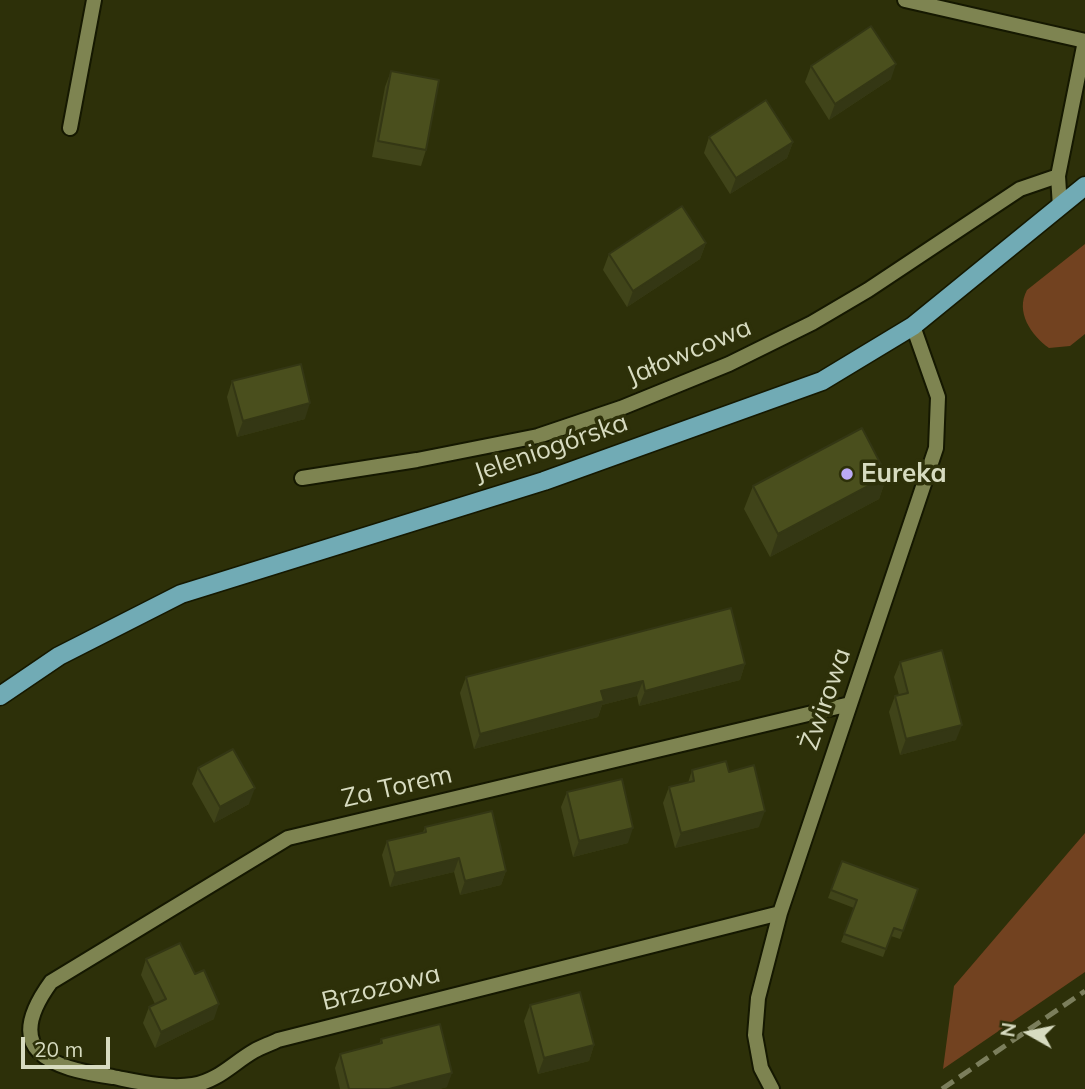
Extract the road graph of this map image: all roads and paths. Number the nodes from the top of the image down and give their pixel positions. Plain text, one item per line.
1 (94, 0) edge
2 (905, 0) edge
3 (1085, 41) edge
4 (70, 128) dead end
5 (1058, 176) junction
6 (1085, 186) edge
7 (1060, 207) junction
8 (913, 326) junction
9 (302, 478) dead end
10 (0, 696) edge
11 (850, 704) junction
12 (780, 913) junction
13 (16, 1033) joint
14 (772, 1089) edge

1 - 4 street
2 - 3 street
3 - 5 street
5 - 7 street
5 - 9 street, Jałowcowa
6 - 7 main road, Jeleniogórska
7 - 8 main road, Jeleniogórska
8 - 10 main road, Jeleniogórska
8 - 11 street, Żwirowa
11 - 12 street, Żwirowa
11 - 13 street, Za Torem
12 - 13 street, Brzozowa
12 - 14 street, Żwirowa

